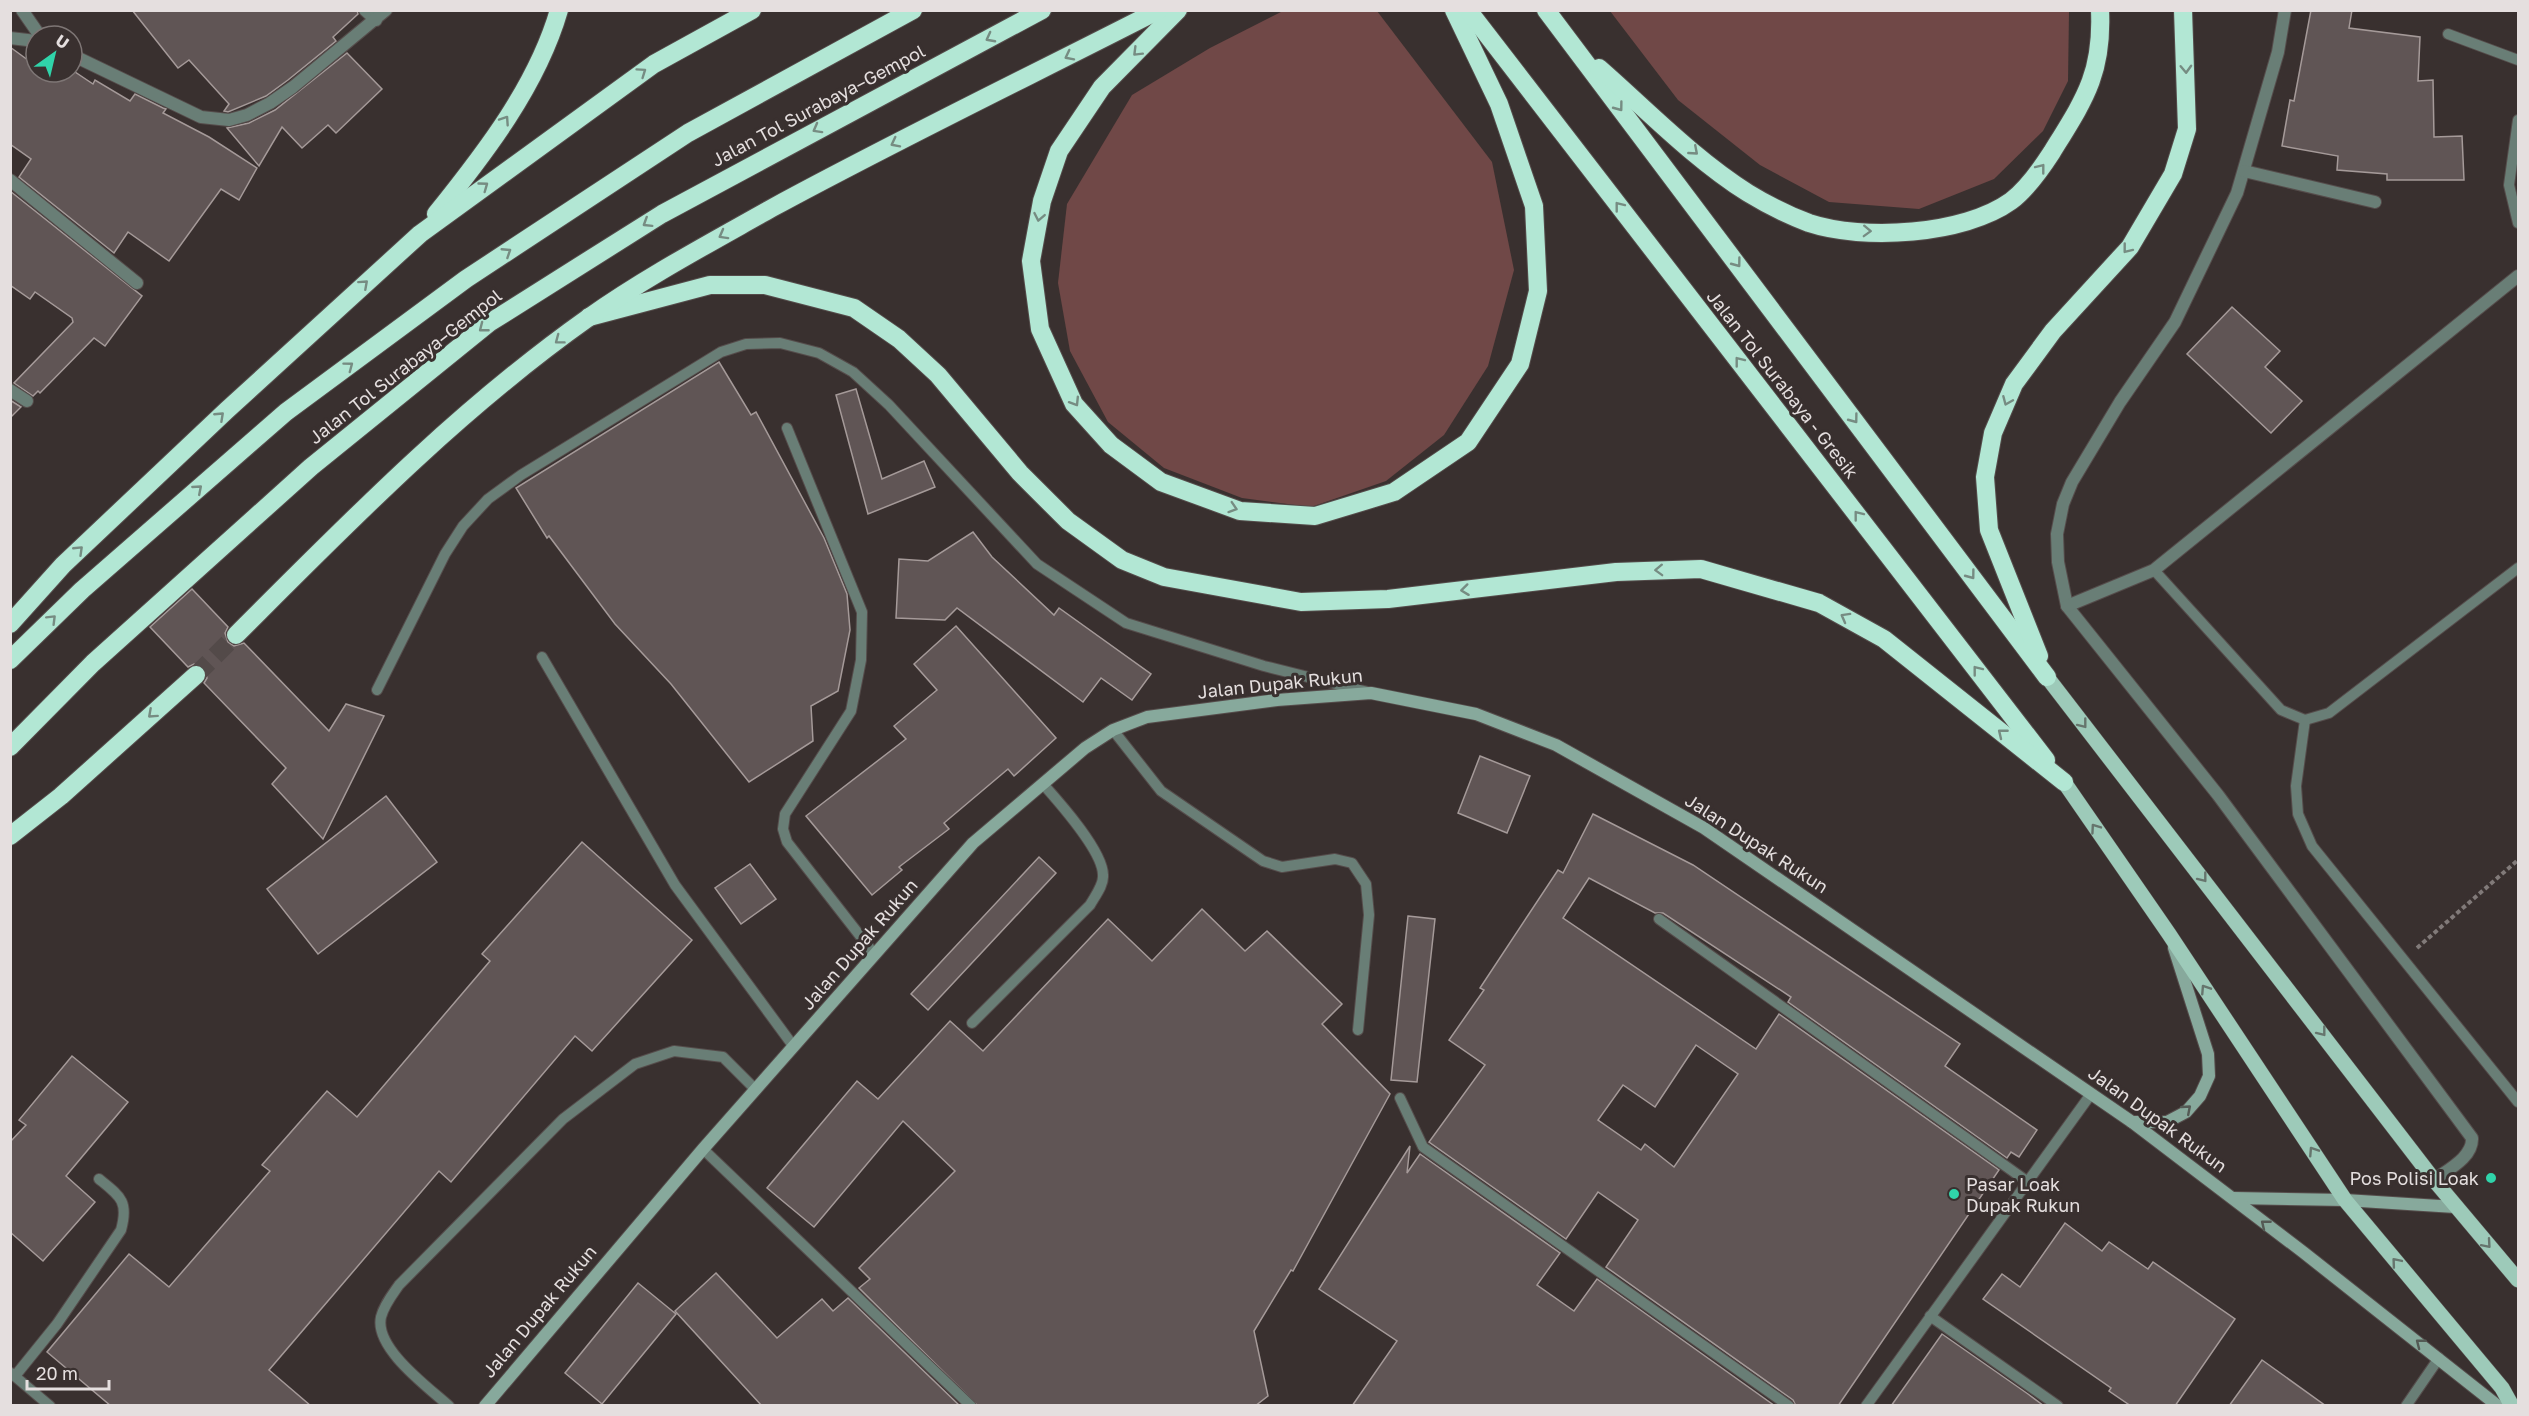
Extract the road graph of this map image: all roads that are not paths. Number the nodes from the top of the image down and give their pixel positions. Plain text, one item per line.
1 (22, 10) edge
2 (365, 10) edge
3 (386, 10) edge
4 (559, 10) edge
5 (752, 10) edge
6 (913, 10) edge
7 (1042, 10) edge
8 (1159, 10) edge
9 (1178, 10) edge
10 (1454, 10) edge
11 (1468, 10) edge
12 (1546, 10) edge
13 (2100, 10) edge
14 (2183, 10) edge
15 (2285, 10) edge
16 (376, 20) junction
17 (32, 24) edge
18 (2448, 34) dead end
19 (1571, 43) junction
20 (2518, 60) edge
21 (84, 61) edge
22 (2518, 120) edge
23 (2244, 171) junction
24 (10, 180) edge
25 (2375, 202) dead end
26 (2518, 224) edge
27 (420, 234) junction
28 (2518, 276) edge
29 (137, 283) dead end
30 (589, 317) junction
31 (10, 390) edge
32 (27, 401) dead end
33 (787, 428) dead end
34 (2518, 568) edge
35 (2154, 570) junction
36 (2067, 606) junction
37 (10, 624) edge
38 (236, 635) tunnel mouth
39 (542, 657) dead end
40 (10, 660) edge
41 (196, 675) tunnel mouth
42 (2047, 677) junction
43 (376, 690) dead end
44 (1371, 693) junction
45 (2305, 720) junction
46 (1113, 730) junction
47 (10, 747) edge
48 (2064, 782) junction
49 (1043, 784) junction
50 (10, 836) edge
51 (1659, 920) dead end
52 (2169, 934) junction
53 (875, 955) junction
54 (972, 1023) dead end
55 (1358, 1030) dead end
56 (794, 1047) junction
57 (756, 1090) junction
58 (2091, 1094) junction
59 (1400, 1098) dead end
60 (2518, 1102) edge
61 (2132, 1122) junction
62 (703, 1149) junction
63 (99, 1179) dead end
64 (2434, 1180) junction
65 (2028, 1182) junction
66 (2233, 1198) junction
67 (2345, 1200) junction
68 (2455, 1207) junction
69 (2518, 1280) edge
70 (1930, 1316) junction
71 (2439, 1358) junction
72 (13, 1374) edge
73 (2502, 1388) junction
74 (2493, 1404) edge
75 (50, 1406) edge
76 (449, 1406) edge
77 (485, 1406) edge
78 (971, 1406) edge
79 (1790, 1406) edge
80 (1866, 1406) edge
81 (2058, 1406) edge
82 (2406, 1406) edge
83 (2512, 1406) edge

1 - 17 street
2 - 16 street
3 - 16 street
27 -> 4 highway
27 -> 5 highway
40 -> 6 highway, Jalan Tol Surabaya–Gempol
7 -> 47 highway, Jalan Tol Surabaya–Gempol
8 -> 30 highway
9 -> 10 highway
48 -> 11 highway, Jalan Tol Surabaya - Gresik
12 - 19 highway, Jalan Tol Surabaya - Gresik
19 -> 13 highway
14 -> 42 highway
15 - 23 street
16 - 21 street
18 - 20 lane
19 -> 42 highway, Jalan Tol Surabaya - Gresik
22 - 26 lane
23 - 25 street
23 - 36 street
24 - 29 street
37 -> 27 highway
28 - 35 street
30 -> 38 highway
48 -> 30 highway
31 - 32 street
33 - 53 lane
34 - 45 lane
35 - 36 street
35 - 45 lane
36 - 64 street
39 - 56 lane
41 -> 50 highway
42 -> 64 main road
43 - 44 lane
44 - 46 main road, Jalan Dupak Rukun
44 - 58 main road, Jalan Dupak Rukun
45 - 60 lane
46 - 49 main road, Jalan Dupak Rukun
46 - 55 lane
52 -> 48 main road
49 - 53 main road, Jalan Dupak Rukun
49 - 54 lane
51 - 65 lane
61 -> 52 main road
67 -> 52 main road
53 - 56 main road, Jalan Dupak Rukun
56 - 57 main road, Jalan Dupak Rukun
57 - 62 main road, Jalan Dupak Rukun
57 - 76 lane
58 - 61 main road, Jalan Dupak Rukun
58 - 65 lane
59 - 79 lane
61 - 66 main road, Jalan Dupak Rukun
62 - 77 main road, Jalan Dupak Rukun
62 - 78 lane
63 - 72 lane
64 - 68 main road
65 - 70 lane
66 - 67 main road, Jalan Dupak Rukun
71 -> 66 main road, Jalan Dupak Rukun
67 - 68 main road, Jalan Dupak Rukun
73 -> 67 main road
68 -> 69 main road
70 - 80 lane
70 - 81 lane
71 - 74 main road, Jalan Dupak Rukun
71 - 82 lane
72 - 75 lane
73 - 74 lane
73 - 83 main road

